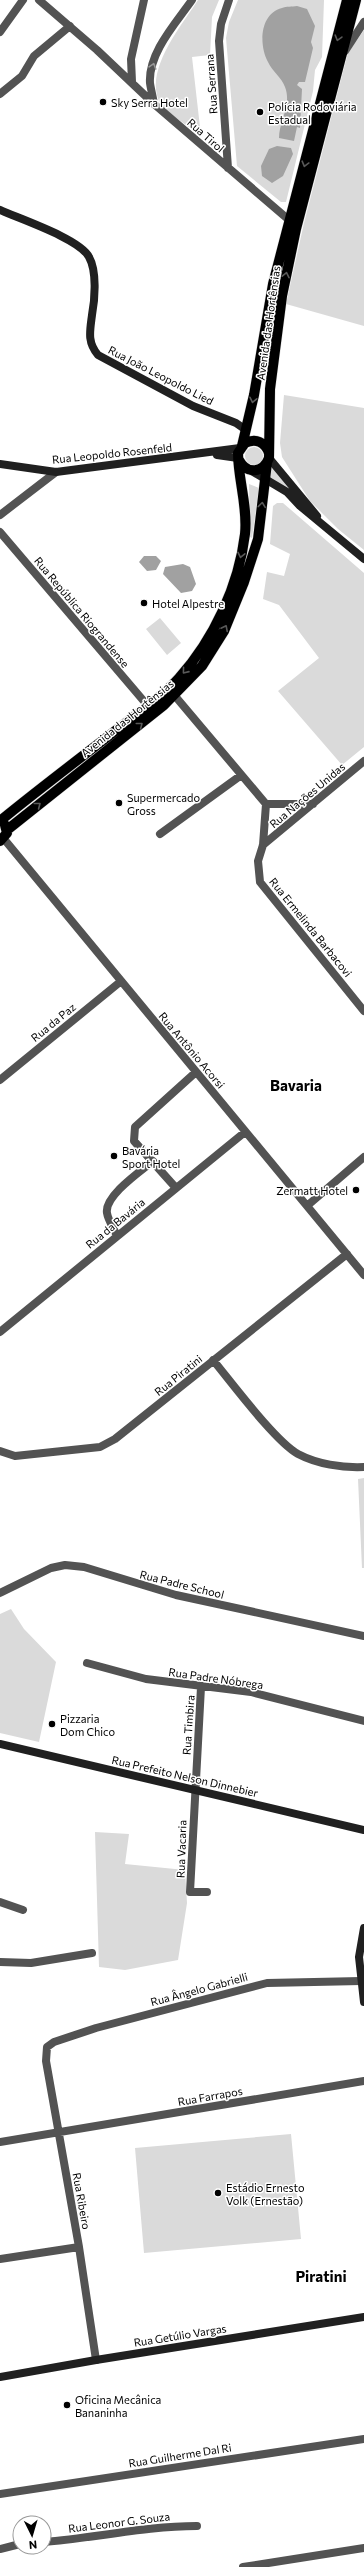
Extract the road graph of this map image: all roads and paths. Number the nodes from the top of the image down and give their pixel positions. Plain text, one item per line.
1 (23, 0) edge
2 (39, 0) edge
3 (144, 0) edge
4 (192, 0) edge
5 (229, 0) edge
6 (347, 0) edge
7 (356, 0) edge
8 (362, 24) edge
9 (70, 26) junction
10 (0, 32) edge
11 (339, 68) junction
12 (132, 82) junction
13 (0, 94) edge
14 (154, 104) junction
15 (228, 168) junction
16 (0, 210) edge
17 (294, 221) junction
18 (246, 430) junction
19 (260, 442) junction
20 (240, 453) junction
21 (268, 458) junction
22 (0, 464) edge
23 (250, 470) junction
24 (56, 472) junction
25 (265, 481) junction
26 (0, 515) edge
27 (0, 532) edge
28 (330, 532) junction
29 (364, 559) edge
30 (175, 696) junction
31 (148, 706) junction
32 (364, 761) edge
33 (240, 776) junction
34 (266, 804) junction
35 (313, 804) junction
36 (0, 821) edge
37 (160, 834) dead end
38 (4, 836) edge
39 (263, 845) junction
40 (120, 982) junction
41 (364, 1011) edge
42 (196, 1072) junction
43 (0, 1080) edge
44 (245, 1132) junction
45 (364, 1157) edge
46 (153, 1161) junction
47 (176, 1188) junction
48 (308, 1205) junction
49 (117, 1236) junction
50 (347, 1254) junction
51 (364, 1275) edge
52 (0, 1332) edge
53 (213, 1360) junction
54 (0, 1451) edge
55 (364, 1467) edge
56 (0, 1593) edge
57 (364, 1636) edge
58 (87, 1663) dead end
59 (201, 1687) junction
60 (364, 1721) edge
61 (0, 1744) edge
62 (194, 1789) junction
63 (364, 1830) edge
64 (207, 1892) dead end
65 (0, 1902) edge
66 (23, 1910) dead end
67 (364, 1928) edge
68 (92, 1953) dead end
69 (0, 1962) edge
70 (361, 1981) junction
71 (364, 2002) edge
72 (47, 2047) joint
73 (364, 2081) edge
74 (59, 2133) junction
75 (0, 2142) edge
76 (79, 2247) junction
77 (0, 2259) edge
78 (364, 2318) edge
79 (96, 2360) junction
80 (0, 2377) edge
81 (364, 2439) edge
82 (0, 2494) edge
83 (196, 2526) dead end
84 (52, 2541) edge
85 (12, 2546) edge
86 (0, 2548) edge
87 (364, 2548) edge
88 (243, 2567) edge

1 - 10 street
2 - 9 street, Rua Tirol
3 - 12 street
14 -> 4 street
5 - 15 street, Rua Serrana
6 -> 17 main road, Avenida das Hortênsias
7 - 11 main road, Avenida das Hortênsias
8 - 11 street
9 - 12 street, Rua Tirol
9 - 13 street
11 - 17 main road, Avenida das Hortênsias
12 - 14 street, Rua Tirol
14 - 15 street, Rua Tirol
15 - 17 street, Rua Tirol
16 - 18 street, Rua João Leopoldo Lied
17 -> 18 main road, Avenida das Hortênsias
21 -> 17 main road, Avenida das Hortênsias
18 - 19 main road
18 - 20 main road, Avenida das Hortênsias
19 - 20 main road
19 - 21 main road
20 - 23 main road
20 - 24 street, Rua Leopoldo Rosenfeld
20 -> 31 main road, Avenida das Hortênsias
21 - 23 main road
21 - 25 main road, Avenida das Hortênsias
21 - 28 street
22 - 24 street, Rua Leopoldo Rosenfeld
23 - 25 street
24 - 26 street
25 - 28 street
30 -> 25 main road, Avenida das Hortênsias
27 - 31 street, Rua República Riograndense
28 - 29 street
30 - 33 street
38 -> 30 main road, Avenida das Hortênsias
31 - 36 main road, Avenida das Hortênsias
32 - 35 street, Rua Nações Unidas
33 - 34 street
33 - 37 street
34 - 35 street
34 - 39 street, Rua Ermelinda Barbacovi
35 - 39 street, Rua Nações Unidas
36 - 38 main road
38 - 40 street, Rua Antônio Acorsi
39 - 41 street, Rua Ermelinda Barbacovi
40 - 42 street, Rua Antônio Acorsi
40 - 43 street, Rua da Paz
42 - 44 street, Rua Antônio Acorsi
42 - 46 street
44 - 47 street, Rua da Bavária
44 - 48 street, Rua Antônio Acorsi
45 - 48 street
46 - 47 street
46 - 49 street
47 - 49 street, Rua da Bavária
48 - 50 street, Rua Antônio Acorsi
49 - 52 street, Rua da Bavária
50 - 51 street, Rua Antônio Acorsi
50 - 53 street, Rua Piratini
53 - 54 street, Rua Piratini
53 - 55 street
56 - 57 street, Rua Padre School
58 - 59 street, Rua Padre Nóbrega
59 - 60 street, Rua Padre Nóbrega
59 - 62 street, Rua Timbira
61 - 62 street, Rua Prefeito Nelson Dinnebier
62 - 63 street, Rua Prefeito Nelson Dinnebier
62 - 64 street, Rua Vacaria
65 - 66 street
67 - 70 street
68 - 69 street
70 - 71 street
70 - 72 street, Rua Ângelo Gabrielli
72 - 74 street, Rua Ribeiro
73 - 74 street, Rua Farrapos
74 - 75 street, Rua Farrapos
74 - 76 street, Rua Ribeiro
76 - 77 street
76 - 79 street, Rua Ribeiro
78 - 79 street, Rua Getúlio Vargas
79 - 80 street, Rua Getúlio Vargas
81 - 82 street, Rua Guilherme Dal Ri
83 - 84 street, Rua Leonor G. Souza
85 - 86 street
87 - 88 street

